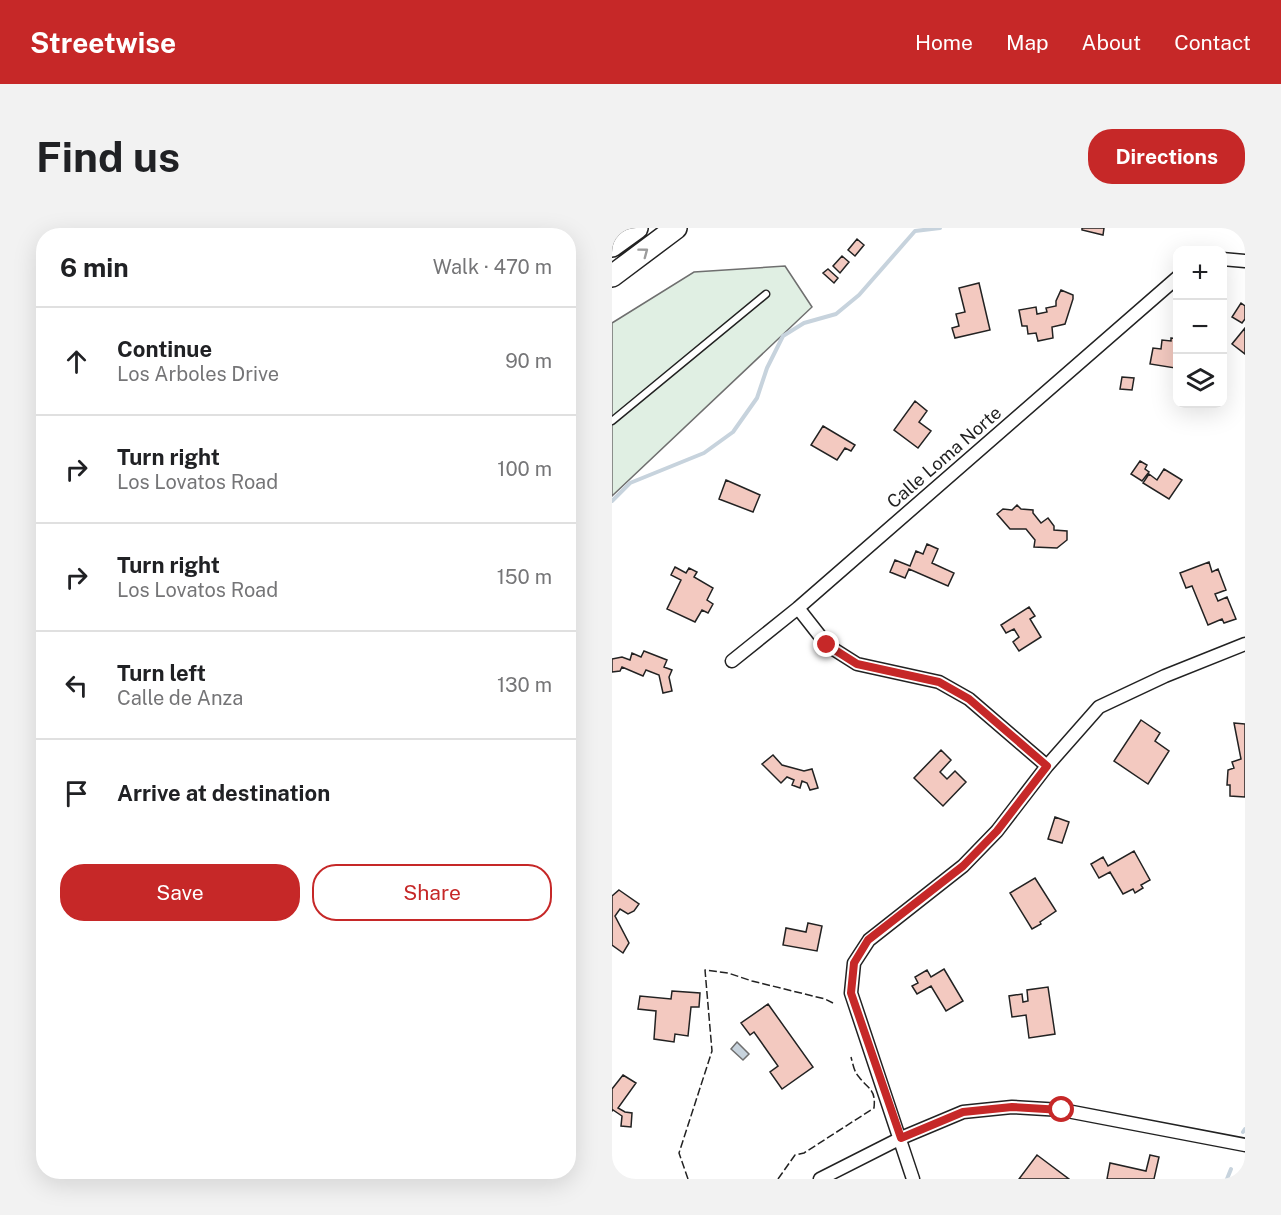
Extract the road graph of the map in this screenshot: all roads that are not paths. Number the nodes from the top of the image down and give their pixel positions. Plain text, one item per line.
1 (637, 228) edge
2 (676, 228) edge
3 (612, 246) edge
4 (1227, 259) edge
5 (1245, 261) edge
6 (612, 276) edge
7 (1173, 281) edge
8 (766, 294) dead end
9 (612, 421) edge
10 (798, 608) junction
11 (1245, 644) edge
12 (732, 661) dead end
13 (1047, 766) junction
14 (901, 1138) junction
15 (1245, 1145) edge
16 (820, 1179) edge
17 (913, 1179) edge

1 - 3 highway
6 -> 2 highway
4 - 5 street
7 - 10 street, Calle Loma Norte
8 - 9 lane
10 - 12 street, Calle Loma Norte
10 - 13 street
11 - 13 street
13 - 14 street
14 - 15 street
14 - 16 street
14 - 17 street

